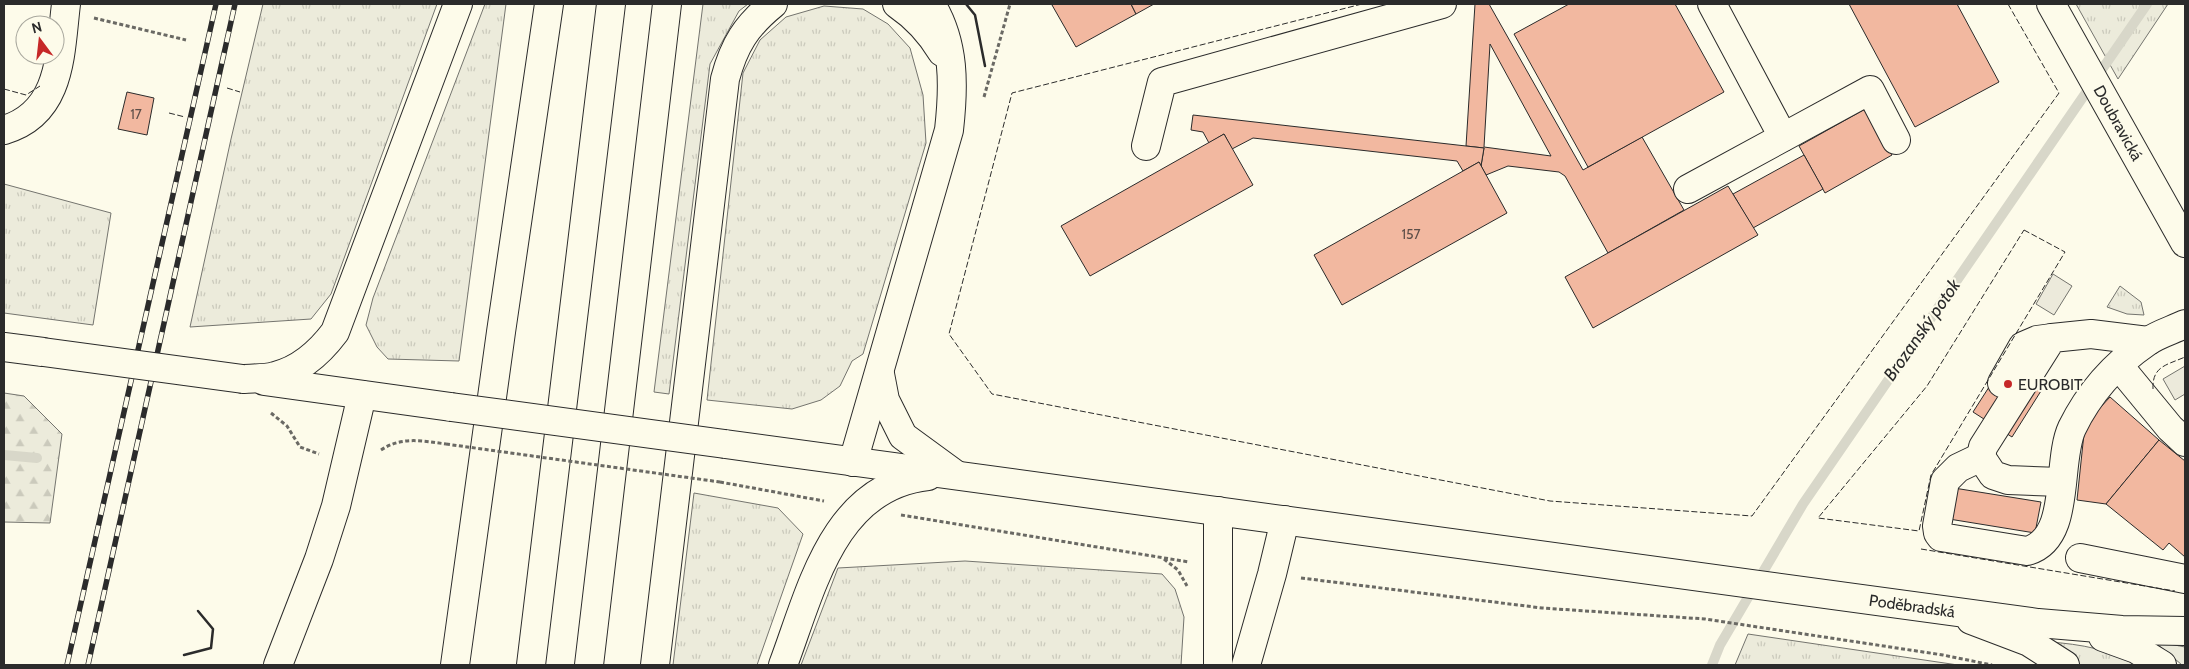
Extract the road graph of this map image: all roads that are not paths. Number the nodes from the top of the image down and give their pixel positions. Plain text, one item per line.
1 (458, 4) edge
2 (549, 4) edge
3 (611, 4) edge
4 (667, 4) edge
5 (773, 4) edge
6 (897, 4) edge
7 (931, 4) edge
8 (1442, 4) edge
9 (1712, 4) edge
10 (2051, 4) edge
11 (66, 7) edge
12 (952, 92) junction
13 (4, 130) edge
14 (1783, 137) junction
15 (1896, 140) dead end
16 (1146, 146) dead end
17 (1688, 189) dead end
18 (2185, 243) edge
19 (2185, 324) edge
20 (2148, 341) junction
21 (4, 346) edge
22 (2119, 366) junction
23 (880, 374) junction
24 (243, 379) junction
25 (362, 395) junction
26 (2185, 442) edge
27 (1982, 452) junction
28 (853, 462) junction
29 (956, 475) junction
30 (2061, 482) junction
31 (1218, 511) junction
32 (1285, 520) junction
33 (2080, 558) dead end
34 (2185, 579) edge
35 (1904, 605) junction
36 (2038, 623) junction
37 (2185, 631) edge
38 (278, 665) edge
39 (456, 665) edge
40 (531, 665) edge
41 (589, 665) edge
42 (655, 665) edge
43 (783, 665) edge
44 (1218, 665) edge
45 (1246, 665) edge
46 (2065, 665) edge
47 (2162, 665) edge

1 - 24 main road
2 - 39 main road
3 - 40 main road
4 - 41 main road
5 - 42 main road
6 - 12 main road
7 - 12 main road
8 - 16 main road
9 - 14 main road
10 - 18 main road, Doubravická
11 - 13 main road
12 - 23 main road
14 - 15 main road
14 - 17 main road
19 - 20 main road
20 - 22 main road
20 - 27 main road
21 - 24 main road, bridge
22 - 26 main road
22 - 30 main road
23 - 28 main road
23 - 29 main road
24 - 25 main road
25 - 28 main road, bridge
25 - 38 main road
27 - 30 main road
27 - 30 main road
28 - 29 main road
29 - 31 main road, Poděbradská
29 - 43 main road
31 - 32 main road, Poděbradská
31 - 44 main road
32 - 35 main road, Poděbradská
32 - 45 main road
33 - 34 main road
35 - 36 main road, Poděbradská
35 - 46 main road
36 - 37 main road, Poděbradská
36 - 47 main road, Poděbradská

